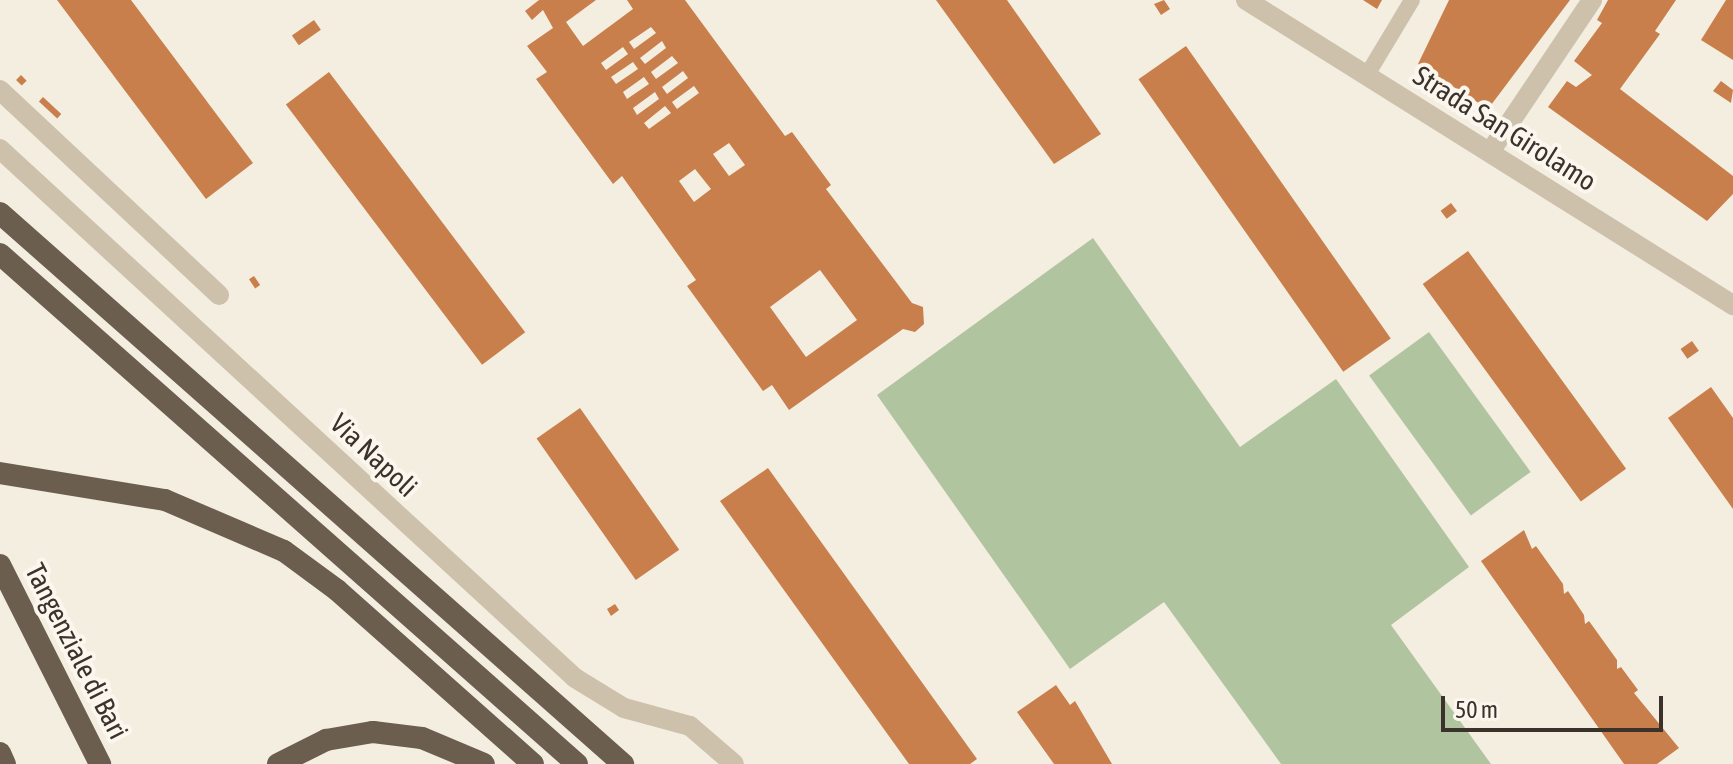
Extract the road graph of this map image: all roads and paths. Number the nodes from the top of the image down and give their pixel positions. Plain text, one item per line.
1 (1246, 0) edge
2 (1412, 0) edge
3 (1592, 0) edge
4 (1367, 75) junction
5 (0, 90) edge
6 (0, 149) edge
7 (1490, 152) junction
8 (0, 213) edge
9 (0, 254) edge
10 (219, 295) dead end
11 (1733, 305) edge
12 (0, 473) edge
13 (0, 565) edge
14 (0, 753) edge
15 (5, 764) edge
16 (100, 764) edge
17 (278, 764) edge
18 (484, 764) edge
19 (533, 764) edge
20 (577, 764) edge
21 (623, 764) edge
22 (734, 764) edge

1 - 4 street, Strada San Girolamo
2 - 4 lane
3 - 7 street
4 - 7 street, Strada San Girolamo
5 - 10 street
6 - 22 street, Via Napoli
7 - 11 street, Strada San Girolamo
8 - 21 highway
9 - 20 highway
12 - 19 highway
13 - 16 highway, Tangenziale di Bari
14 - 15 highway
17 - 18 highway

